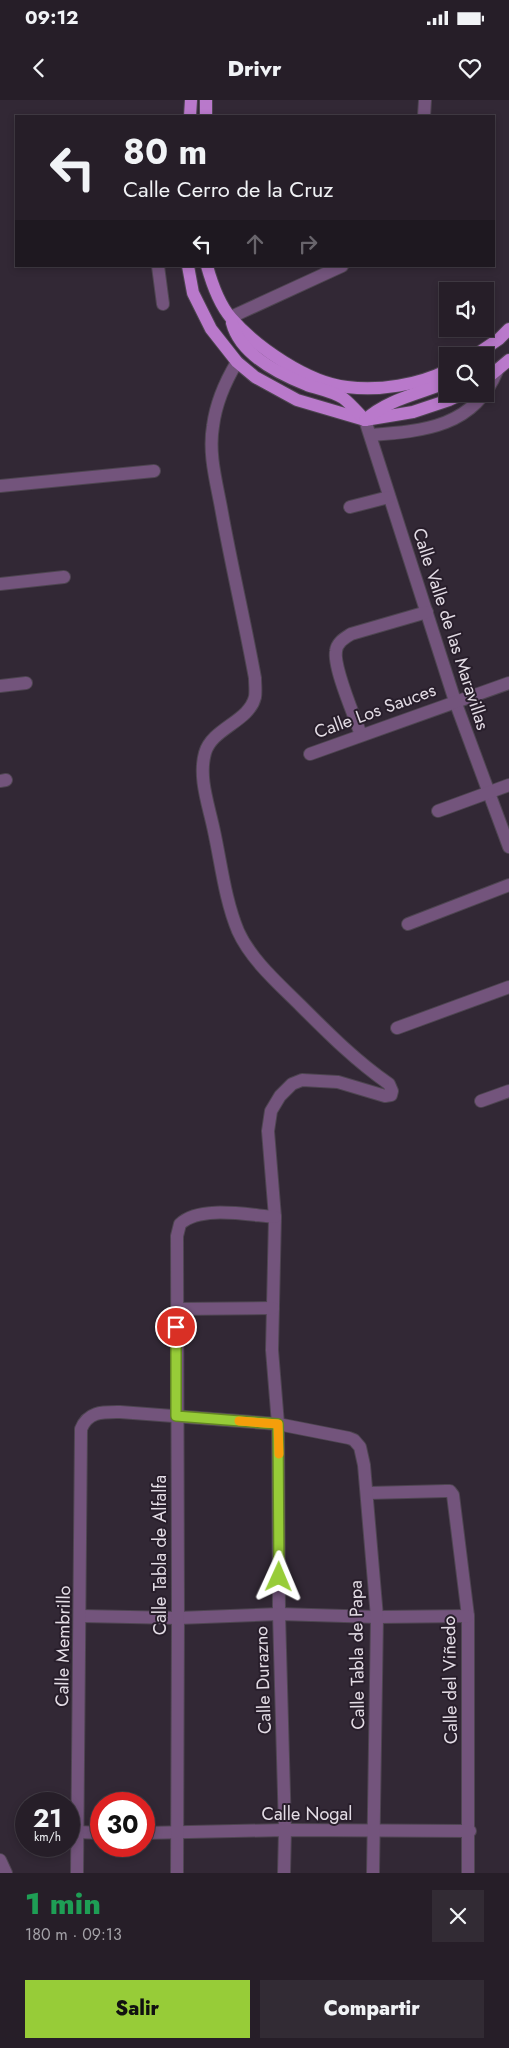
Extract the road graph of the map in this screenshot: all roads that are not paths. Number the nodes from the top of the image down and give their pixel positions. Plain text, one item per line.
1 (191, 100) edge
2 (206, 100) edge
3 (425, 100) edge
4 (190, 115) edge
5 (206, 115) edge
6 (424, 115) edge
7 (158, 267) edge
8 (188, 267) edge
9 (207, 267) edge
10 (340, 267) edge
11 (163, 304) dead end
12 (230, 317) junction
13 (509, 329) edge
14 (499, 339) junction
15 (487, 347) edge
16 (493, 347) edge
17 (509, 360) edge
18 (237, 362) junction
19 (497, 371) junction
20 (439, 373) edge
21 (494, 373) edge
22 (439, 385) edge
23 (443, 402) edge
24 (365, 420) junction
25 (371, 435) junction
26 (154, 471) dead end
27 (0, 486) edge
28 (389, 497) junction
29 (350, 507) dead end
30 (64, 578) dead end
31 (0, 584) edge
32 (427, 612) junction
33 (26, 683) dead end
34 (509, 683) edge
35 (0, 686) edge
36 (455, 701) junction
37 (361, 735) junction
38 (310, 754) dead end
39 (509, 785) edge
40 (489, 792) junction
41 (438, 811) dead end
42 (509, 847) edge
43 (509, 885) edge
44 (408, 924) dead end
45 (509, 988) edge
46 (397, 1028) dead end
47 (509, 1091) edge
48 (481, 1101) dead end
49 (275, 1217) junction
50 (272, 1308) junction
51 (176, 1309) junction
52 (176, 1416) junction
53 (278, 1424) junction
54 (368, 1493) junction
55 (278, 1614) junction
56 (81, 1616) junction
57 (468, 1616) junction
58 (377, 1617) junction
59 (178, 1618) junction
60 (79, 1792) edge
61 (285, 1830) junction
62 (470, 1831) junction
63 (374, 1832) junction
64 (155, 1833) edge
65 (177, 1834) junction
66 (77, 1857) edge
67 (0, 1860) edge
68 (6, 1873) edge
69 (77, 1873) edge
70 (176, 1873) edge
71 (284, 1873) edge
72 (374, 1873) edge
73 (468, 1873) edge

1 - 4 main road
2 - 5 main road
3 - 6 street
7 - 11 street
8 - 18 main road
9 - 12 main road
10 - 12 street
12 - 20 main road
12 - 24 main road
13 - 14 main road
14 - 15 main road
14 - 16 main road
17 - 19 main road
18 - 24 main road
18 - 49 street, Calle Durazno
19 - 21 main road
19 - 25 street
22 - 24 main road
23 - 24 main road
24 - 25 street, Calle Valle de las Maravillas
25 - 28 street, Calle Valle de las Maravillas
26 - 27 street
28 - 29 street
28 - 32 street, Calle Valle de las Maravillas
30 - 31 street
32 - 36 street, Calle Valle de las Maravillas
32 - 37 street
33 - 35 street
34 - 36 street, Calle Los Sauces
36 - 37 street, Calle Los Sauces
36 - 40 street, Calle Valle de las Maravillas
37 - 38 street, Calle Los Sauces
39 - 40 street
40 - 41 street
40 - 42 street, Calle Valle de las Maravillas
43 - 44 street
45 - 46 street
47 - 48 street
49 - 50 street, Calle Durazno
49 - 51 street, Calle Tabla de Alfalfa
50 - 51 street
50 - 53 street, Calle Durazno
51 - 52 street, Calle Tabla de Alfalfa
52 - 53 street
52 - 56 street, Calle Membrillo
52 - 59 street, Calle Tabla de Alfalfa
53 - 54 street, Calle Tabla de Papa
53 - 55 street, Calle Durazno
54 - 57 street, Calle del Viñedo
54 - 58 street, Calle Tabla de Papa
55 - 58 street
55 - 59 street
55 - 61 street, Calle Durazno
56 - 59 street
56 - 60 street, Calle Membrillo
57 - 58 street
57 - 62 street, Calle del Viñedo
58 - 63 street, Calle Tabla de Papa
59 - 65 street, Calle Tabla de Alfalfa
61 - 63 street, Calle Nogal
61 - 65 street, Calle Nogal
61 - 71 street, Calle Durazno
62 - 63 street, Calle Nogal
62 - 73 street, Calle del Viñedo
63 - 72 street, Calle Tabla de Papa
64 - 65 street, Calle Nogal
65 - 70 street, Calle Tabla de Alfalfa
66 - 69 street, Calle Membrillo
67 - 68 street

